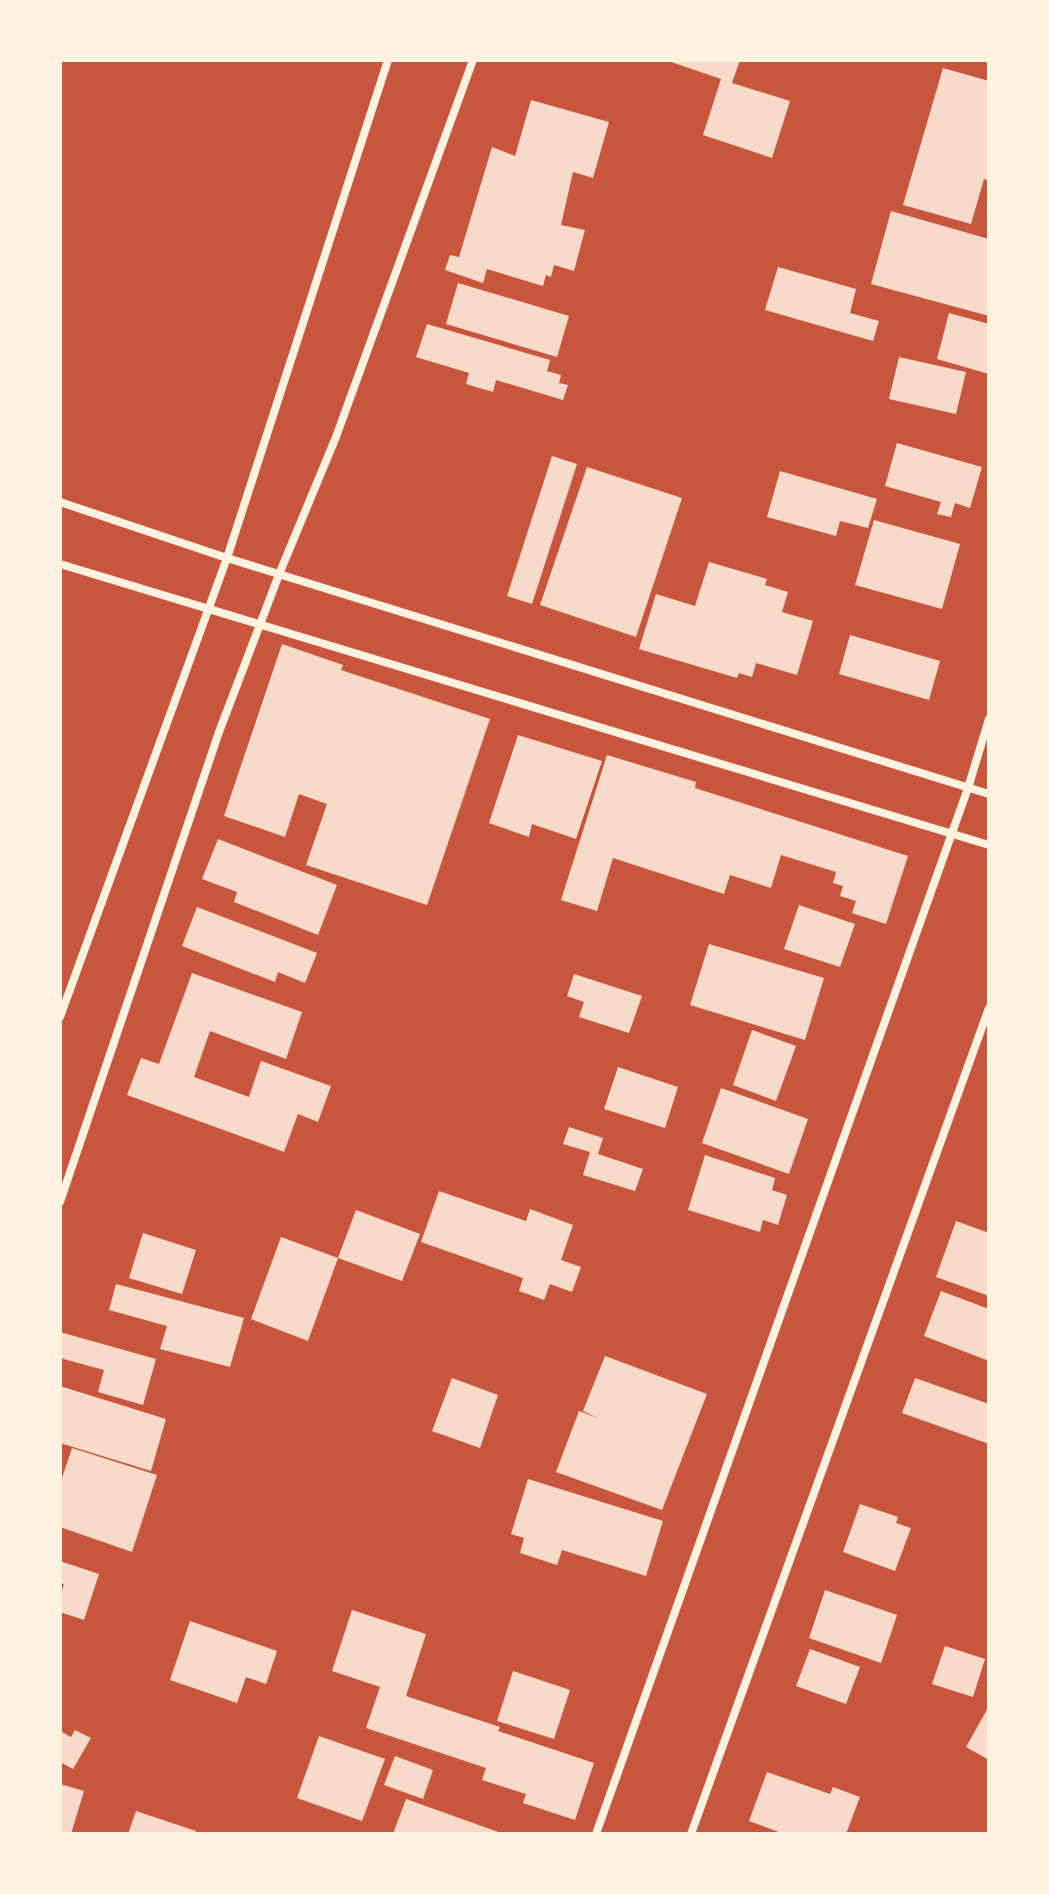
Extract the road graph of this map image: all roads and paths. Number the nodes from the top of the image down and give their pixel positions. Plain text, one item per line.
1 (388, 60) edge
2 (473, 60) edge
3 (60, 502) edge
4 (227, 558) junction
5 (60, 564) edge
6 (280, 572) junction
7 (209, 610) junction
8 (260, 625) junction
9 (989, 719) edge
10 (968, 788) junction
11 (989, 794) edge
12 (951, 834) junction
13 (989, 845) edge
14 (989, 1008) edge
15 (60, 1017) edge
16 (60, 1202) edge
17 (596, 1834) edge
18 (691, 1834) edge

1 - 4 street
2 - 6 street
3 - 4 street
4 - 6 street
4 - 7 street
5 - 7 street
6 - 8 street
6 - 10 street
7 - 8 street
7 - 15 street
8 - 12 street
8 - 16 street
9 - 10 street
10 - 11 street
10 - 12 street
12 - 13 street
12 - 17 street
14 - 18 street

